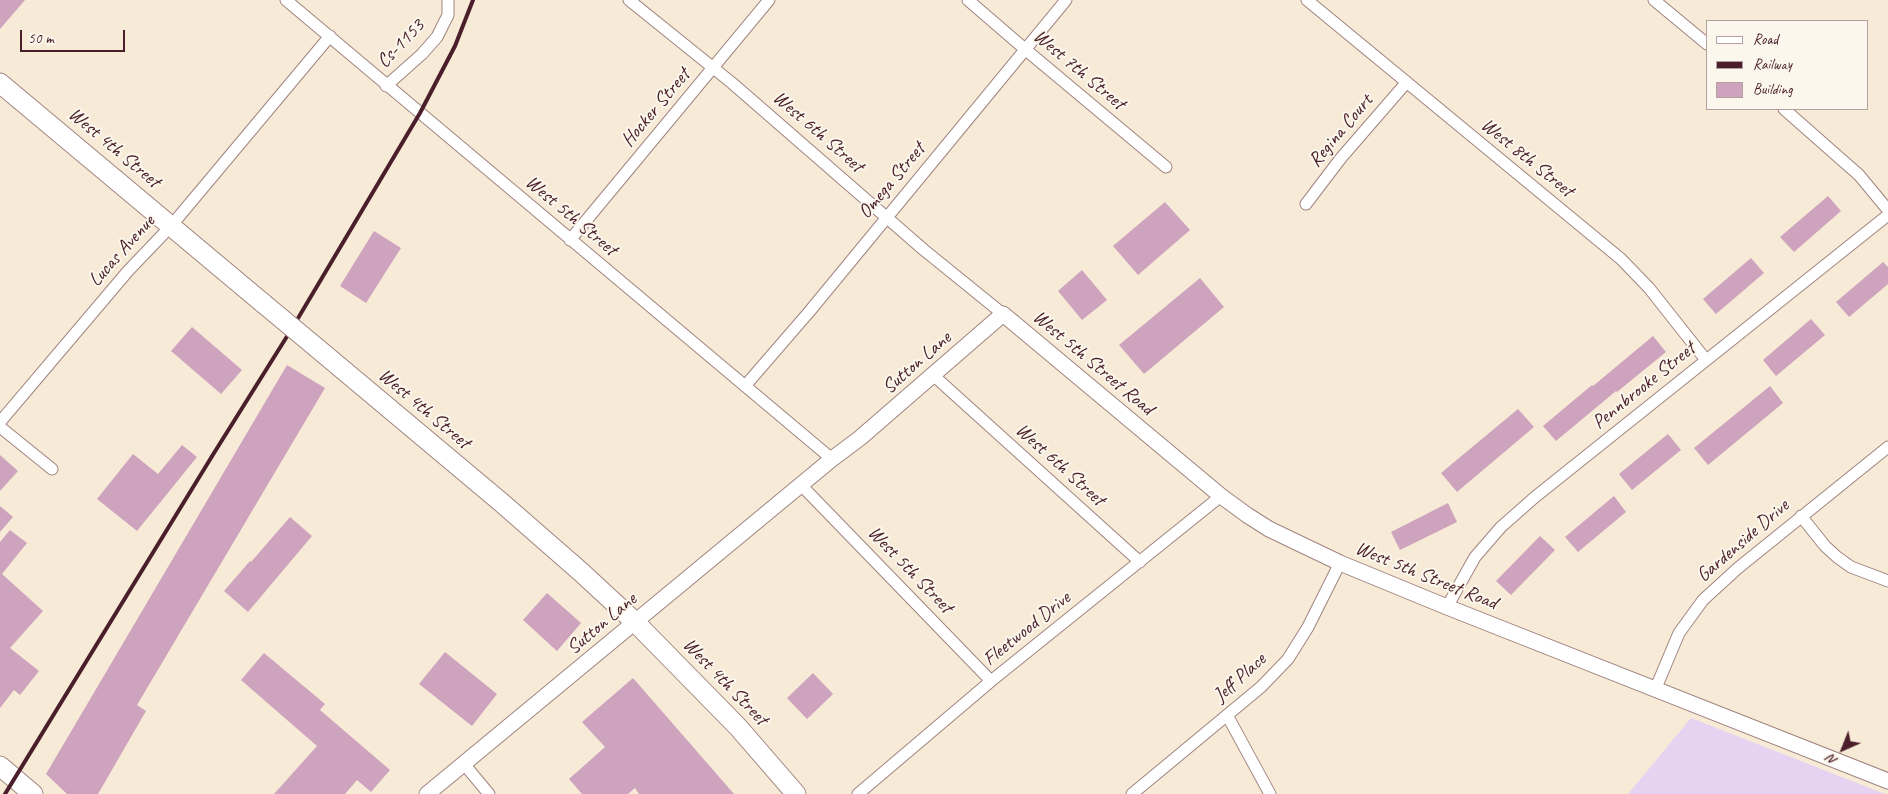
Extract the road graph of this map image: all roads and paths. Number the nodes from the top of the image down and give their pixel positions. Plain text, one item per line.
1 (286, 0) edge
2 (448, 0) edge
3 (629, 0) edge
4 (769, 0) edge
5 (968, 0) edge
6 (1066, 0) edge
7 (1307, 0) edge
8 (1654, 0) edge
9 (330, 36) junction
10 (1706, 43) edge
11 (1026, 50) junction
12 (713, 70) junction
13 (0, 83) edge
14 (1406, 83) junction
15 (386, 86) junction
16 (1785, 110) edge
17 (1166, 168) dead end
18 (1306, 204) dead end
19 (1888, 210) edge
20 (1888, 215) edge
21 (887, 216) junction
22 (171, 226) junction
23 (570, 240) junction
24 (1003, 314) junction
25 (1706, 360) junction
26 (933, 375) junction
27 (745, 386) junction
28 (0, 422) edge
29 (0, 427) edge
30 (1888, 447) edge
31 (832, 459) junction
32 (52, 469) dead end
33 (801, 485) junction
34 (1221, 496) junction
35 (1801, 516) junction
36 (1140, 562) junction
37 (1340, 563) junction
38 (1888, 582) edge
39 (1447, 607) junction
40 (635, 622) junction
41 (992, 681) junction
42 (1655, 690) junction
43 (1227, 715) junction
44 (464, 764) junction
45 (0, 766) edge
46 (1888, 781) edge
47 (33, 794) edge
48 (427, 794) edge
49 (489, 794) edge
50 (796, 794) edge
51 (858, 794) edge
52 (1132, 794) edge
53 (1270, 794) edge

1 - 9 street, West 5th Street
2 - 15 street, Cs-1153
3 - 12 street, West 6th Street
4 - 12 street, Hocker Street
5 - 11 street, West 7th Street
6 - 11 street, Omega Street
7 - 14 street, West 8th Street
8 - 10 street
9 - 15 street, West 5th Street
9 - 22 street, Lucas Avenue
11 - 17 street, West 7th Street
11 - 21 street, Omega Street
12 - 21 street, West 6th Street
12 - 23 street, Hocker Street
13 - 22 main road, West 4th Street
14 - 18 street, Regina Court
14 - 25 street, West 8th Street
15 - 23 street, West 5th Street
16 - 19 street
20 - 25 street, Pennbrooke Street
21 - 24 street, West 6th Street
21 - 27 street, Omega Street
22 - 28 street, Lucas Avenue
22 - 40 main road, West 4th Street, bridge
23 - 27 street, West 5th Street
24 - 26 street, Sutton Lane
24 - 34 street, West 5th Street Road
25 - 39 street, Pennbrooke Street
26 - 31 street, Sutton Lane
26 - 36 street, West 6th Street
27 - 31 street, West 5th Street
29 - 32 street
30 - 35 street, Gardenside Drive
31 - 33 street, Sutton Lane
33 - 40 street, Sutton Lane
33 - 41 street, West 5th Street
34 - 36 street, Fleetwood Drive
34 - 37 street, West 5th Street Road
35 - 38 street
35 - 42 street, Gardenside Drive
36 - 41 street, Fleetwood Drive
37 - 39 street, West 5th Street Road
37 - 43 street, Jeff Place
39 - 42 street, West 5th Street Road
40 - 44 street, Sutton Lane
40 - 50 main road, West 4th Street
41 - 51 street, Fleetwood Drive
42 - 46 street, West 5th Street Road
43 - 52 street, Jeff Place
43 - 53 street
44 - 48 street, Sutton Lane
44 - 49 street
45 - 47 main road

